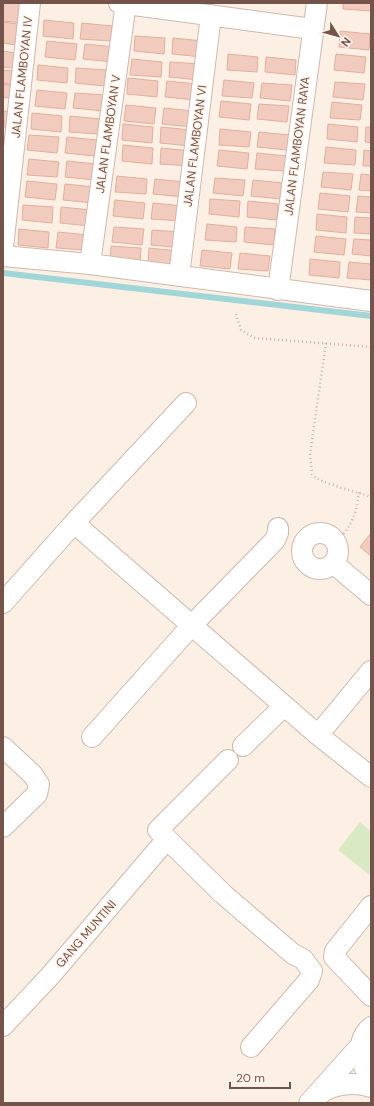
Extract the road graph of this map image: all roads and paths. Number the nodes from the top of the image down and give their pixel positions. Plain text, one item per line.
1 (30, 3) edge
2 (124, 3) edge
3 (317, 3) edge
4 (211, 15) junction
5 (312, 29) junction
6 (3, 246) edge
7 (3, 256) edge
8 (90, 264) junction
9 (179, 276) junction
10 (278, 290) junction
11 (371, 301) edge
12 (236, 314) dead end
13 (326, 343) junction
14 (371, 347) edge
15 (186, 403) dead end
16 (359, 492) junction
17 (371, 497) edge
18 (74, 523) junction
19 (278, 528) dead end
20 (336, 543) junction
21 (333, 563) junction
22 (371, 595) edge
23 (3, 603) edge
24 (192, 625) junction
25 (371, 671) edge
26 (284, 706) junction
27 (318, 735) junction
28 (92, 737) dead end
29 (243, 746) dead end
30 (3, 747) edge
31 (228, 760) dead end
32 (371, 777) edge
33 (3, 827) edge
34 (167, 839) junction
35 (371, 906) edge
36 (371, 996) edge
37 (3, 1026) edge
38 (371, 1027) edge
39 (361, 1045) junction
40 (251, 1047) dead end
41 (371, 1079) edge
42 (371, 1087) edge
43 (309, 1103) edge

1 - 6 street, JALAN FLAMBOYAN IV
2 - 4 street
2 - 8 street, JALAN FLAMBOYAN V
3 - 5 street, JALAN FLAMBOYAN RAYA
4 - 5 street
4 - 9 street, JALAN FLAMBOYAN VI
5 - 10 street, JALAN FLAMBOYAN RAYA
7 - 8 street
8 - 9 street
9 - 10 street
10 - 11 street
12 - 13 path
13 - 14 path
13 - 16 path
15 - 18 street
16 - 17 path
16 - 20 path
18 - 23 street
18 - 24 street
19 - 24 street
20 - 21 street
20 - 21 street
21 - 22 street
24 - 26 street
24 - 28 street
25 - 27 street
26 - 27 street
26 - 29 street
27 - 32 street
30 - 33 street
31 - 34 street
34 - 37 street, GANG MUNTINI
34 - 40 street
35 - 36 street
38 - 39 street
39 - 41 street
39 - 43 street
42 - 43 street

